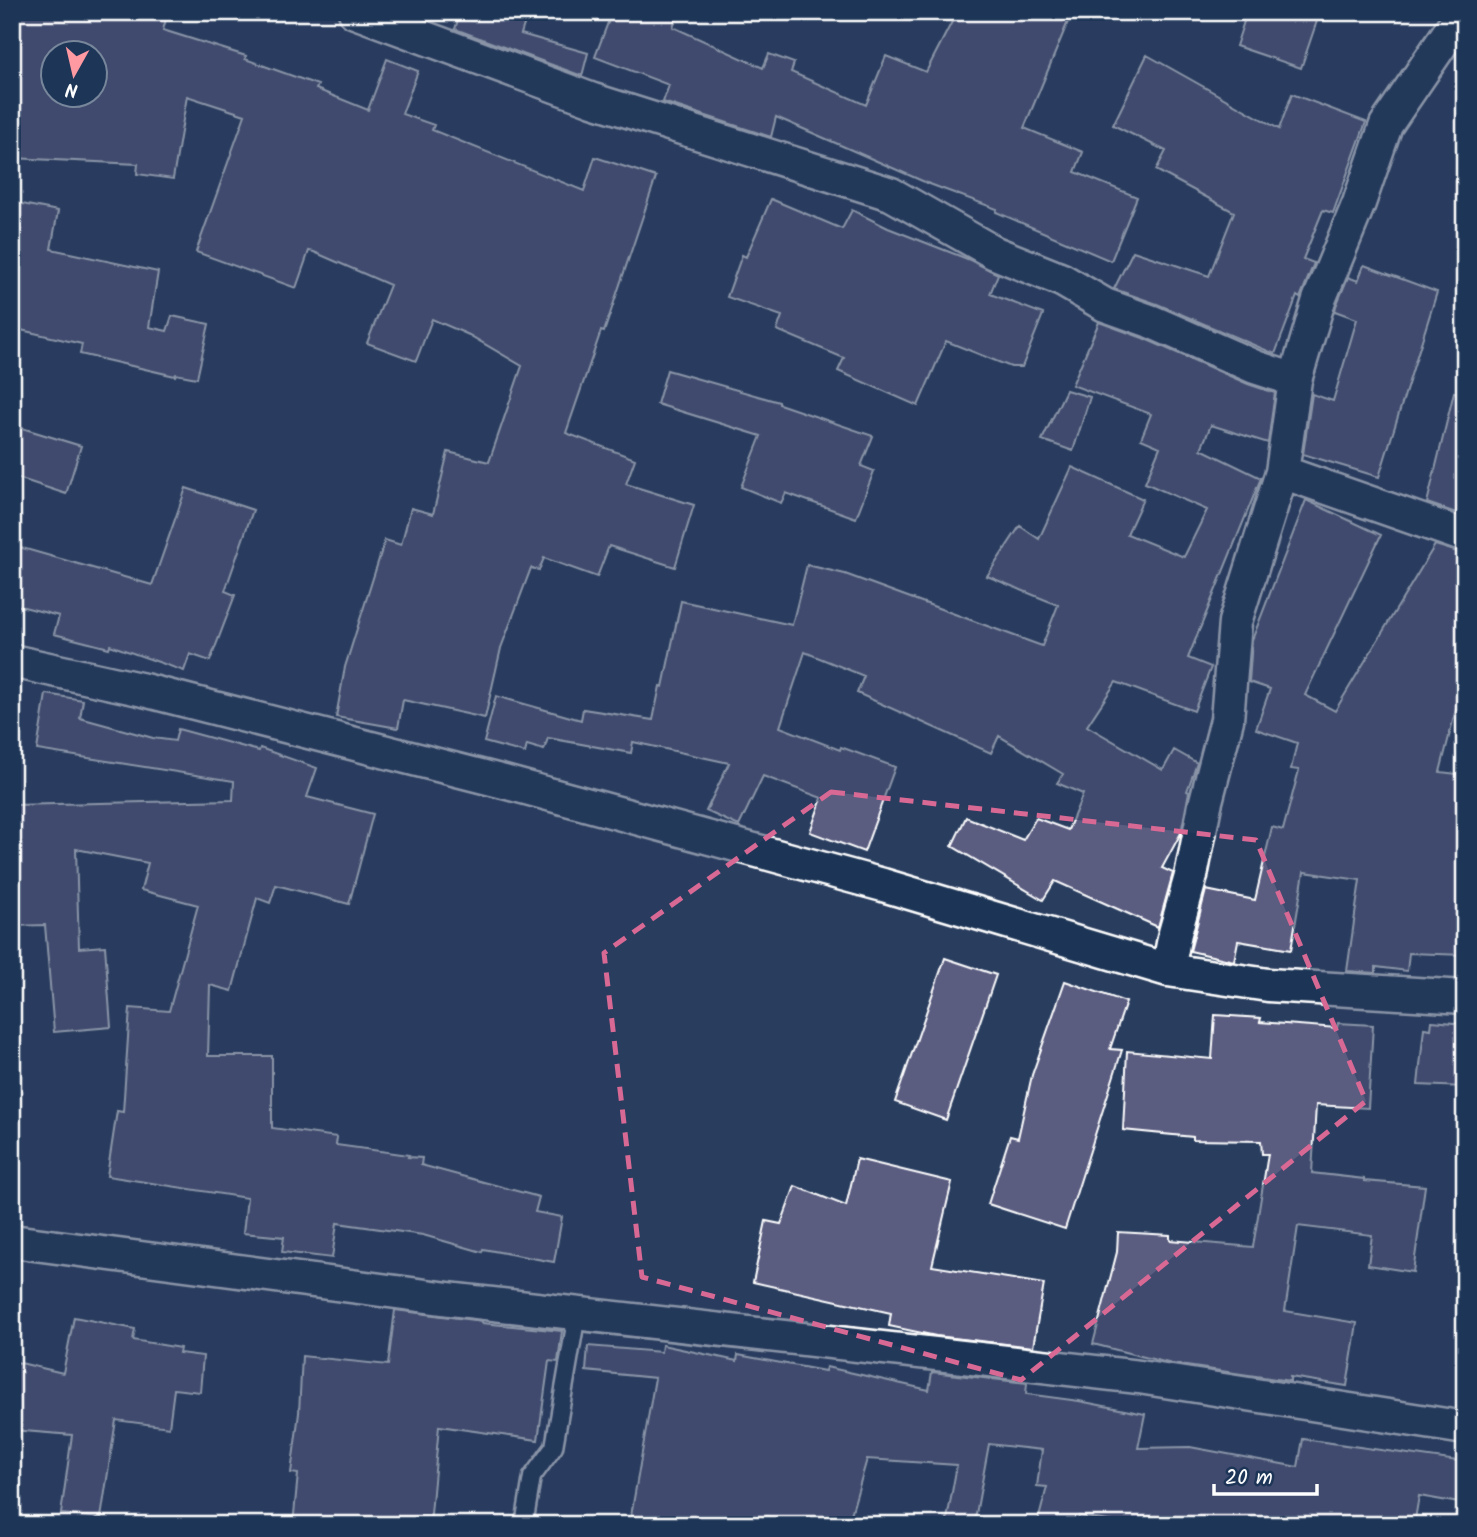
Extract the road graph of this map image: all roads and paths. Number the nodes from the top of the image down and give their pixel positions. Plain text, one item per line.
1 (355, 12) edge
2 (1463, 12) edge
3 (1295, 380) junction
4 (1282, 472) junction
5 (1465, 536) edge
6 (12, 661) edge
7 (1168, 970) junction
8 (1465, 997) edge
9 (12, 1241) edge
10 (577, 1314) junction
11 (1465, 1428) edge
12 (524, 1525) edge

1 - 3 street
2 - 3 street
3 - 4 street
4 - 5 street
4 - 7 street
6 - 7 street
7 - 8 street
9 - 10 street
10 - 11 street
10 - 12 lane

